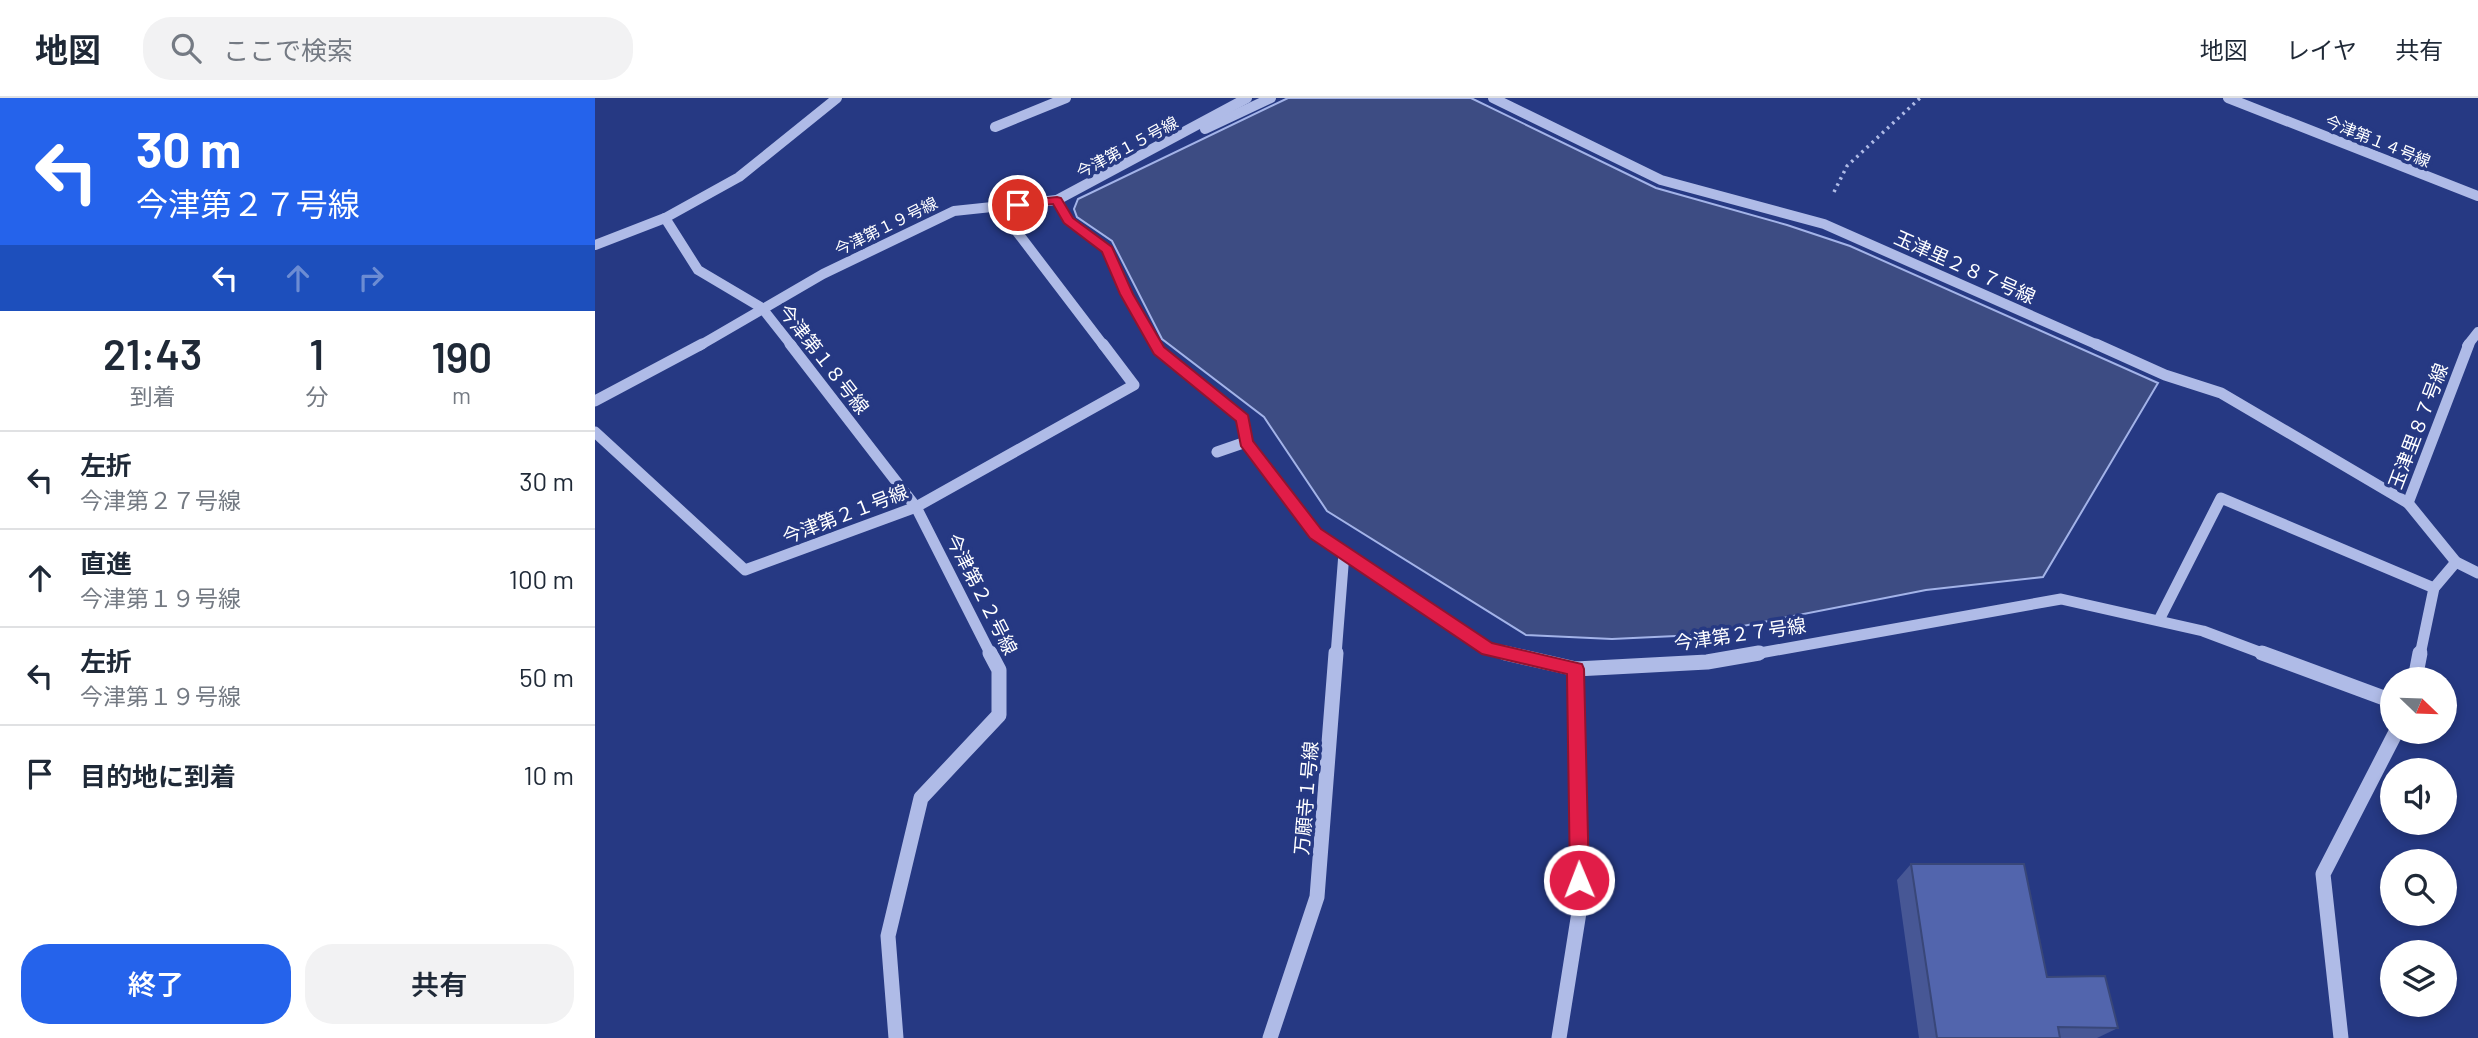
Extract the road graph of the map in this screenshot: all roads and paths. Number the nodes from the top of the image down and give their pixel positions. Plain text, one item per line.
1 (837, 98) edge
2 (1066, 98) edge
3 (1247, 98) edge
4 (1271, 98) edge
5 (1493, 98) edge
6 (1920, 98) edge
7 (2228, 98) edge
8 (995, 127) dead end
9 (1179, 134) junction
10 (1835, 192) dead end
11 (2478, 196) edge
12 (1057, 200) junction
13 (998, 207) junction
14 (665, 218) junction
15 (595, 246) edge
16 (762, 308) junction
17 (2478, 332) edge
18 (1134, 385) joint
19 (595, 401) edge
20 (595, 432) edge
21 (1246, 442) junction
22 (1217, 452) dead end
23 (2408, 503) junction
24 (916, 507) junction
25 (1344, 554) junction
26 (2456, 562) junction
27 (2478, 573) edge
28 (2434, 589) junction
29 (2159, 621) junction
30 (2418, 667) edge
31 (1576, 669) junction
32 (2380, 697) edge
33 (2390, 744) edge
34 (896, 1038) edge
35 (1270, 1038) edge
36 (1559, 1038) edge
37 (2341, 1038) edge

1 - 14 street
2 - 8 street
3 - 9 street, 今津第１５号線
4 - 9 street
5 - 23 street, 玉津里２８７号線
6 - 10 path
7 - 11 street, 今津第１４号線
9 - 12 street, 今津第１５号線
12 - 13 street, 今津第１９号線
12 - 21 street, 今津第２７号線
13 - 16 street, 今津第１９号線
13 - 18 street
14 - 15 street
14 - 16 street, 今津第１８号線
16 - 19 street, 今津第１９号線
16 - 24 street, 今津第１８号線
17 - 23 street, 玉津里８７号線
18 - 24 street, 今津第２１号線
20 - 24 street, 今津第２１号線
21 - 22 street
21 - 25 street, 今津第２７号線
23 - 26 street, 玉津里８７号線
24 - 34 street, 今津第２２号線
25 - 31 street, 今津第２７号線
25 - 35 street, 万願寺１号線
26 - 27 street
26 - 28 street
28 - 29 street
28 - 30 street
29 - 31 street, 今津第２７号線
29 - 32 street, 今津第２７号線
31 - 36 street
33 - 37 street

